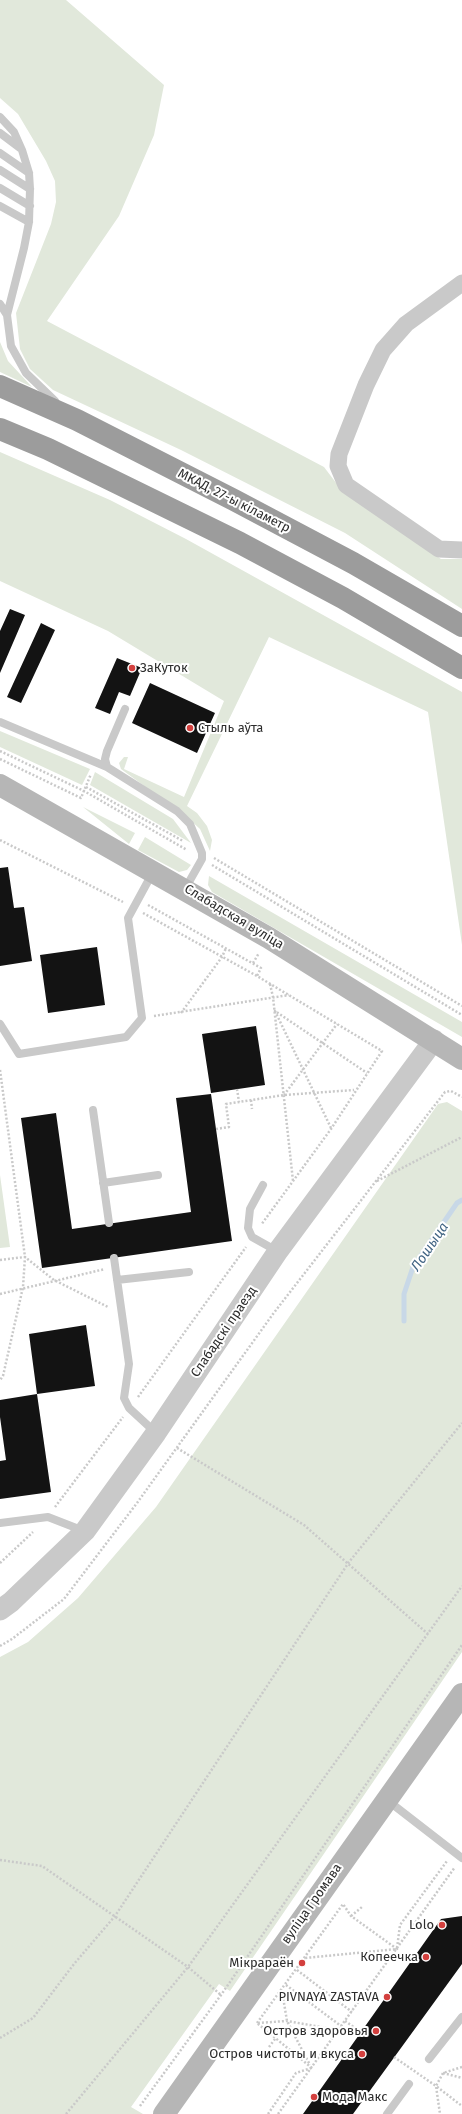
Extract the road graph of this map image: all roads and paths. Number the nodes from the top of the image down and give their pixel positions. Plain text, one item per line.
1 (0, 117) edge
2 (0, 133) edge
3 (22, 150) junction
4 (0, 153) edge
5 (0, 170) edge
6 (29, 173) junction
7 (0, 188) edge
8 (30, 189) junction
9 (0, 206) edge
10 (30, 206) junction
11 (28, 222) junction
12 (462, 283) edge
13 (0, 304) edge
14 (7, 315) junction
15 (0, 386) edge
16 (77, 420) junction
17 (0, 429) edge
18 (462, 550) edge
19 (462, 626) edge
20 (462, 668) edge
21 (125, 709) dead end
22 (0, 722) edge
23 (1, 751) edge
24 (0, 758) edge
25 (107, 767) junction
26 (90, 777) dead end
27 (0, 785) edge
28 (86, 786) junction
29 (84, 791) junction
30 (0, 840) edge
31 (202, 855) junction
32 (154, 871) junction
33 (186, 889) junction
34 (138, 899) junction
35 (133, 908) junction
36 (226, 948) junction
37 (222, 957) junction
38 (257, 976) junction
39 (270, 984) junction
40 (290, 995) junction
41 (273, 996) junction
42 (462, 1006) edge
43 (275, 1011) junction
44 (181, 1013) junction
45 (462, 1015) edge
46 (142, 1018) junction
47 (0, 1024) edge
48 (337, 1024) junction
49 (434, 1040) junction
50 (323, 1043) junction
51 (462, 1058) edge
52 (0, 1070) edge
53 (303, 1071) junction
54 (367, 1073) junction
55 (1, 1088) edge
56 (237, 1090) dead end
57 (354, 1090) junction
58 (314, 1093) junction
59 (284, 1095) junction
60 (462, 1098) edge
61 (251, 1100) junction
62 (239, 1102) junction
63 (252, 1109) dead end
64 (93, 1110) dead end
65 (216, 1129) dead end
66 (331, 1129) junction
67 (462, 1137) edge
68 (158, 1175) dead end
69 (293, 1181) junction
70 (376, 1181) junction
71 (103, 1183) junction
72 (263, 1185) dead end
73 (109, 1223) dead end
74 (252, 1237) junction
75 (278, 1251) junction
76 (25, 1256) junction
77 (114, 1258) dead end
78 (0, 1260) edge
79 (115, 1267) junction
80 (189, 1272) dead end
81 (54, 1280) junction
82 (117, 1280) junction
83 (23, 1287) junction
84 (0, 1294) edge
85 (121, 1314) junction
86 (0, 1380) edge
87 (129, 1408) junction
88 (462, 1423) edge
89 (156, 1433) junction
90 (177, 1448) junction
91 (48, 1516) junction
92 (0, 1523) edge
93 (85, 1531) junction
94 (348, 1562) junction
95 (0, 1563) edge
96 (462, 1586) edge
97 (0, 1610) edge
98 (428, 1634) junction
99 (462, 1645) edge
100 (0, 1646) edge
101 (462, 1694) edge
102 (386, 1800) junction
103 (454, 1852) junction
104 (462, 1858) edge
105 (0, 1860) edge
106 (362, 1907) dead end
107 (115, 1916) junction
108 (351, 1916) junction
109 (397, 1949) junction
110 (305, 1958) junction
111 (188, 1967) junction
112 (297, 1970) junction
113 (286, 1985) junction
114 (282, 1990) junction
115 (221, 1995) junction
116 (352, 2012) junction
117 (462, 2017) edge
118 (287, 2021) junction
119 (345, 2021) junction
120 (257, 2024) junction
121 (341, 2026) junction
122 (338, 2030) junction
123 (361, 2032) dead end
124 (0, 2038) edge
125 (276, 2039) junction
126 (269, 2047) dead end
127 (394, 2057) dead end
128 (429, 2059) dead end
129 (462, 2067) edge
130 (312, 2068) junction
131 (443, 2073) junction
132 (462, 2078) edge
133 (408, 2084) dead end
134 (436, 2086) junction
135 (140, 2106) dead end
136 (462, 2106) edge
137 (66, 2114) edge
138 (164, 2114) edge
139 (268, 2114) edge
140 (278, 2114) edge
141 (387, 2114) edge
142 (440, 2114) edge

1 - 3 lane
2 - 3 lane
3 - 6 lane
4 - 6 lane
5 - 8 lane
6 - 8 lane
7 - 10 lane
8 - 10 lane
9 - 11 lane
10 - 11 lane
11 - 14 lane
12 - 18 street
13 - 14 lane
14 - 16 lane
15 - 16 highway, МКАД, 27-ы кіламетр
16 - 19 highway, МКАД, 27-ы кіламетр
17 - 20 highway
21 - 25 lane
22 - 25 lane
23 - 24 path
23 - 29 path
24 - 29 path
25 - 31 lane
26 - 28 path
27 - 32 main road, Слабадская вуліца
28 - 29 path
28 - 31 path
29 - 31 path
30 - 35 path
31 - 33 lane
31 - 42 path
31 - 45 path
32 - 33 main road, Слабадская вуліца
32 - 34 lane
33 - 49 main road, Слабадская вуліца
34 - 35 lane
34 - 36 path
35 - 37 path
35 - 46 lane
36 - 37 path
36 - 38 path
37 - 38 path
37 - 44 path
38 - 39 path
39 - 40 path
39 - 41 path
40 - 41 path
40 - 48 path
41 - 43 path
41 - 44 path
43 - 50 path
43 - 53 path
43 - 59 path
44 - 46 path
46 - 47 lane
48 - 50 path
48 - 54 path
49 - 51 main road, Слабадская вуліца
49 - 75 street, Слабадскі праезд
50 - 53 path
50 - 54 path
52 - 55 path
53 - 58 path
53 - 59 path
54 - 57 path
55 - 76 path
56 - 62 path
57 - 58 path
57 - 66 path
58 - 59 path
58 - 66 path
59 - 61 path
59 - 69 path
60 - 70 path
61 - 62 path
61 - 63 path
62 - 65 path
64 - 71 lane
66 - 69 path
67 - 70 path
68 - 71 lane
69 - 74 path
70 - 90 path
71 - 73 lane
72 - 74 lane
74 - 75 lane
74 - 87 path
75 - 89 street, Слабадскі праезд
76 - 78 path
76 - 81 path
76 - 83 path
77 - 79 lane
79 - 81 path
79 - 82 lane
80 - 82 lane
81 - 83 path
81 - 85 path
82 - 85 lane
83 - 84 path
83 - 86 path
85 - 87 lane
87 - 89 lane
87 - 91 path
88 - 94 path
89 - 93 street, Слабадскі праезд
90 - 94 path
90 - 100 path
91 - 92 lane
91 - 93 lane
91 - 95 path
93 - 97 street, Слабадскі праезд
94 - 98 path
94 - 107 path
96 - 98 path
98 - 111 path
99 - 115 path
101 - 102 main road, вуліца Громава
102 - 103 lane
102 - 138 main road, вуліца Громава
103 - 104 lane
103 - 109 path
104 - 109 path
105 - 107 path
106 - 108 path
107 - 111 path
107 - 124 path
108 - 109 path
108 - 110 path
109 - 110 path
109 - 116 path
110 - 112 path
111 - 115 path
111 - 137 path
112 - 113 path
112 - 116 path
113 - 114 path
113 - 121 path
114 - 118 path
114 - 120 path
115 - 135 path
116 - 119 path
117 - 128 lane
118 - 120 path
118 - 122 path
118 - 130 path
119 - 121 path
119 - 123 path
120 - 125 path
121 - 122 path
122 - 130 path
125 - 126 path
125 - 130 path
127 - 134 path
129 - 131 path
130 - 139 path
130 - 140 path
131 - 132 path
131 - 134 path
133 - 141 lane
134 - 136 path
134 - 142 path

